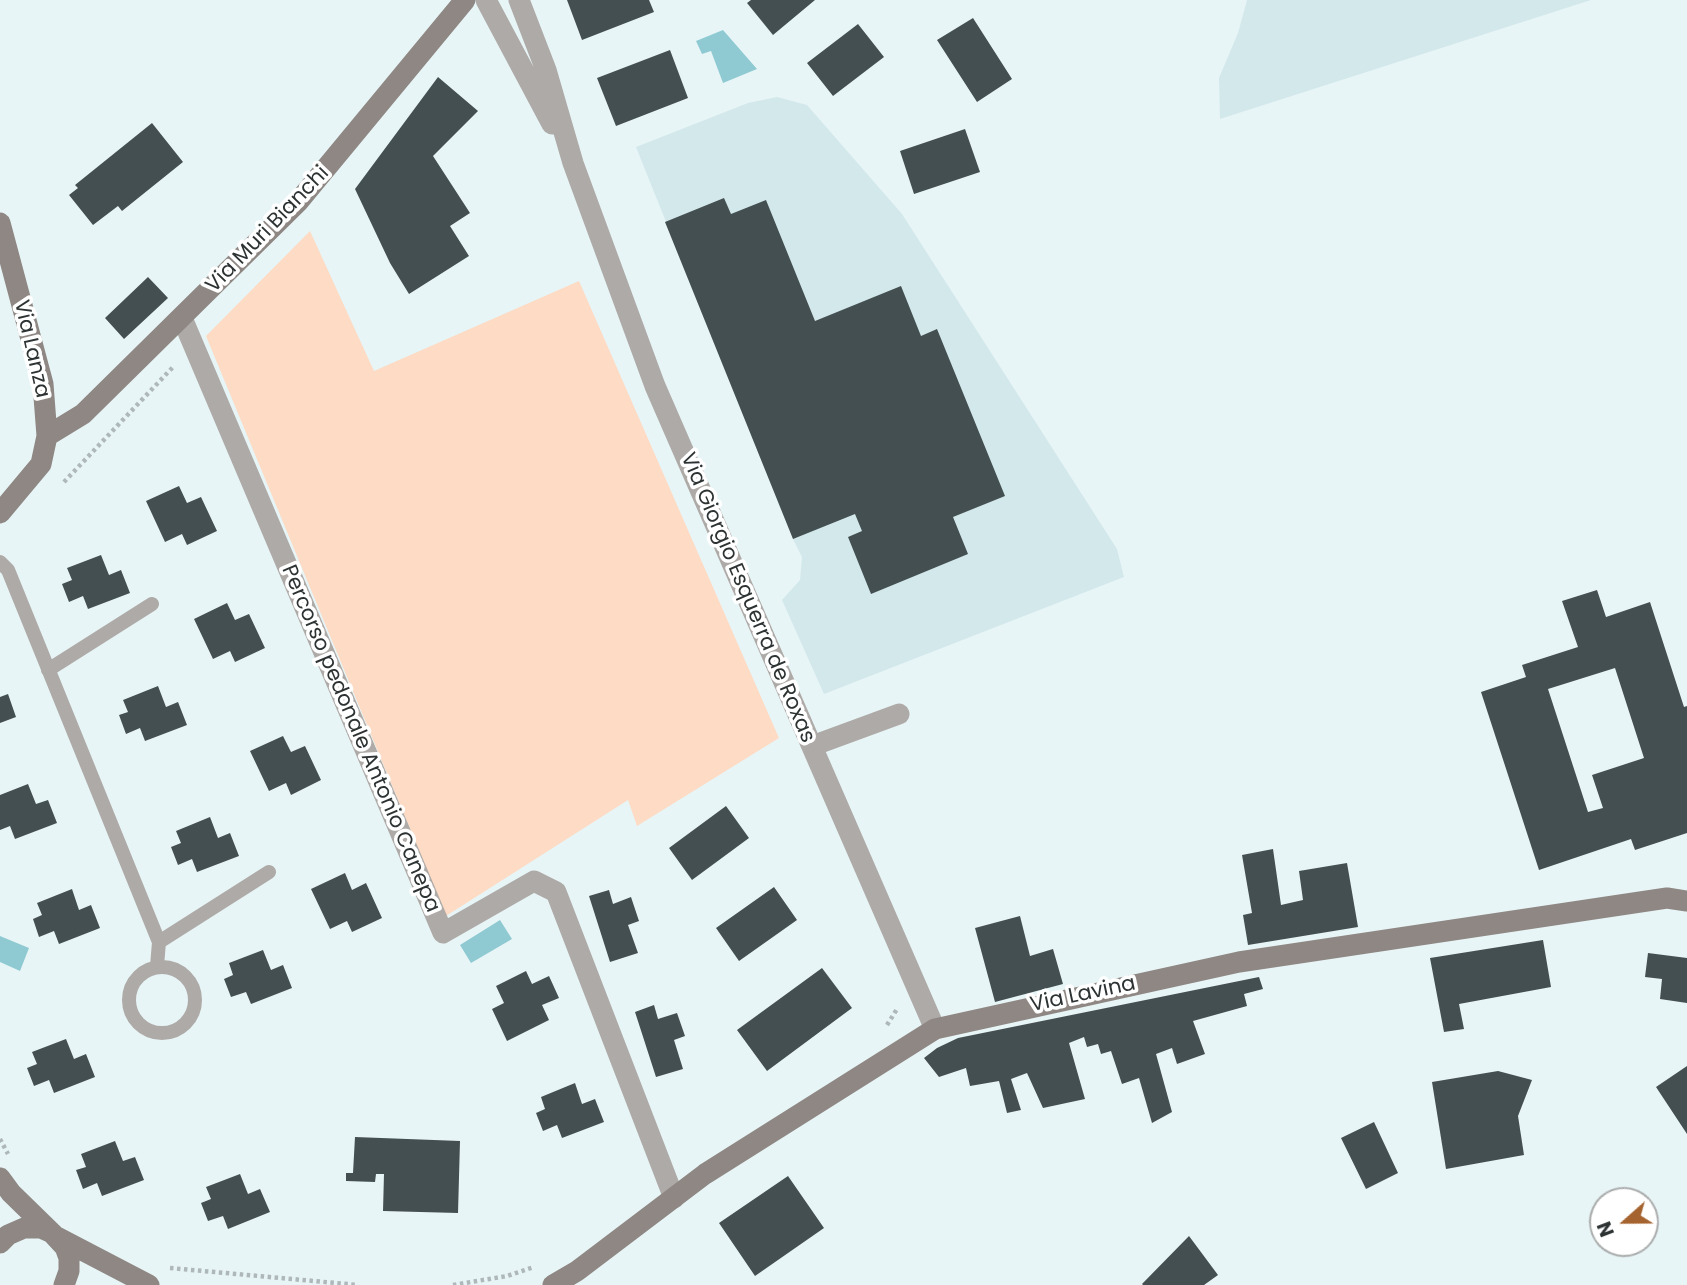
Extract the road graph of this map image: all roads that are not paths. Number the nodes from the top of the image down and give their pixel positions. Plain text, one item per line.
1 (465, 0) edge
2 (486, 0) edge
3 (519, 0) edge
4 (573, 163) junction
5 (0, 223) edge
6 (182, 318) junction
7 (47, 436) junction
8 (0, 513) edge
9 (0, 562) edge
10 (152, 604) dead end
11 (48, 670) junction
12 (899, 714) dead end
13 (811, 746) junction
14 (268, 872) dead end
15 (1687, 901) edge
16 (159, 942) junction
17 (157, 966) junction
18 (935, 1029) junction
19 (7, 1170) edge
20 (674, 1198) junction
21 (55, 1235) junction
22 (0, 1243) edge
23 (64, 1285) edge
24 (149, 1285) edge
25 (553, 1285) edge

1 - 6 main road, Via Muri Bianchi
2 - 4 street
3 - 4 street
4 - 13 street, Via Giorgio Esquerra de Roxas
5 - 7 main road, Via Lanza
6 - 7 main road, Via Muri Bianchi
6 - 20 street, Percorso pedonale Antonio Canepa
7 - 8 main road
9 - 11 lane
10 - 11 lane
11 - 16 lane
12 - 13 street
13 - 18 street, Via Giorgio Esquerra de Roxas
14 - 16 lane
15 - 18 main road, Via Lavina
16 - 17 lane
17 - 17 lane
18 - 20 main road, Via Lavina
19 - 21 main road
20 - 25 main road, Via Lavina
21 - 22 main road
21 - 23 main road
21 - 24 main road

